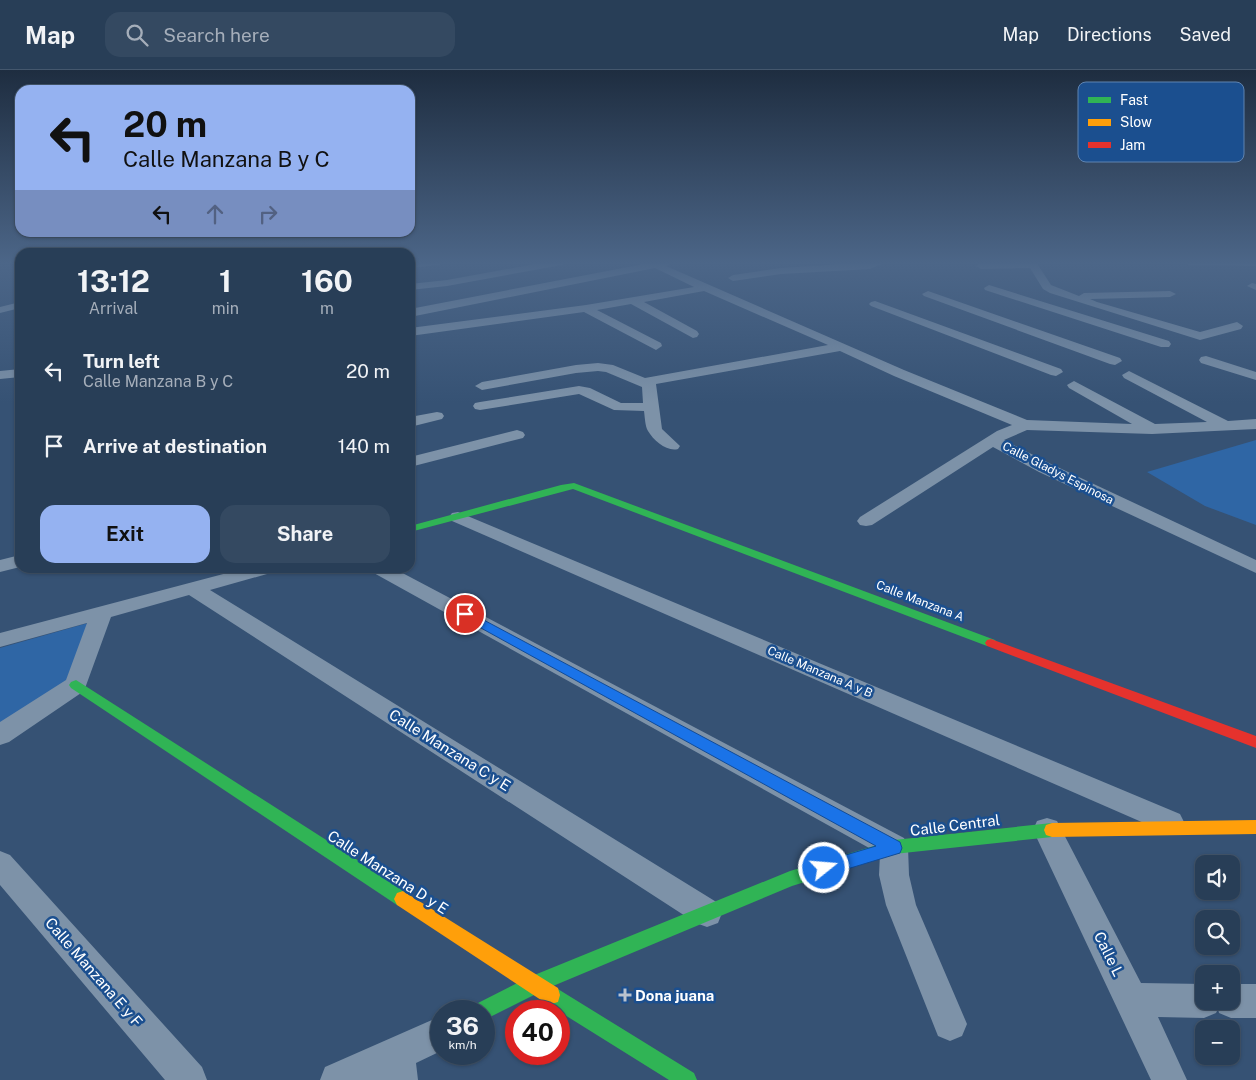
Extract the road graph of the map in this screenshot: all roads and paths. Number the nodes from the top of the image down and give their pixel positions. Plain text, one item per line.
1 (430, 309) edge
2 (578, 309) edge
3 (588, 309) edge
4 (649, 309) edge
5 (754, 309) edge
6 (888, 309) edge
7 (970, 309) edge
8 (1053, 309) edge
9 (1073, 309) edge
10 (1109, 309) edge
11 (415, 312) edge
12 (1062, 312) junction
13 (1014, 325) junction
14 (1237, 326) dead end
15 (415, 331) edge
16 (693, 334) dead end
17 (963, 338) junction
18 (1165, 344) dead end
19 (656, 346) dead end
20 (841, 347) junction
21 (1206, 360) dead end
22 (1115, 361) dead end
23 (1056, 372) dead end
24 (15, 374) edge
25 (0, 375) edge
26 (1129, 375) dead end
27 (1256, 376) edge
28 (648, 384) junction
29 (1074, 385) dead end
30 (482, 386) dead end
31 (480, 406) dead end
32 (651, 407) junction
33 (437, 416) dead end
34 (415, 421) edge
35 (1256, 424) edge
36 (1025, 425) junction
37 (1228, 427) junction
38 (1152, 429) junction
39 (516, 435) dead end
40 (993, 440) junction
41 (672, 446) dead end
42 (415, 461) edge
43 (458, 517) junction
44 (866, 520) dead end
45 (415, 528) edge
46 (15, 562) edge
47 (0, 566) edge
48 (1256, 567) edge
49 (248, 573) edge
50 (388, 573) edge
51 (192, 588) junction
52 (102, 613) junction
53 (0, 640) edge
54 (76, 685) junction
55 (0, 734) edge
56 (1256, 742) edge
57 (1256, 827) edge
58 (1183, 828) junction
59 (1047, 830) junction
60 (894, 848) junction
61 (0, 864) edge
62 (707, 914) junction
63 (534, 985) junction
64 (1132, 1000) junction
65 (1195, 1001) edge
66 (1240, 1001) edge
67 (1256, 1001) edge
68 (495, 1005) edge
69 (950, 1024) dead end
70 (430, 1042) edge
71 (399, 1067) edge
72 (189, 1080) edge
73 (338, 1080) edge
74 (686, 1080) edge
75 (1168, 1080) edge

1 - 11 street
2 - 15 street
3 - 19 street
4 - 16 street
5 - 20 street
6 - 17 street
7 - 13 street
8 - 12 street
9 - 12 street
10 - 14 street
12 - 13 street
12 - 18 street
13 - 17 street
13 - 22 street
17 - 23 street
20 - 28 street
20 - 36 street
21 - 27 street
24 - 25 street
26 - 37 street
28 - 30 street
28 - 32 street
29 - 38 street
31 - 32 street
32 - 41 street
33 - 34 street
35 - 37 street, Calle Gladys Espinosa
36 - 38 street, Calle Gladys Espinosa
36 - 40 street, Calle Gladys Espinosa
37 - 38 street, Calle Gladys Espinosa
39 - 42 street
40 - 44 street
40 - 48 street, Calle Gladys Espinosa
43 - 45 street
43 - 56 street, Calle Manzana A
43 - 58 street, Calle Manzana A y B
46 - 47 street
49 - 51 street
50 - 60 street
51 - 52 street
51 - 62 street, Calle Manzana C y E
52 - 53 street
52 - 54 street
54 - 55 street
54 - 63 street, Calle Manzana D y E
57 - 58 street, Calle Central
58 - 59 street, Calle Central
59 - 60 street, Calle Central
59 - 64 street, Calle L
60 - 62 street, Calle Central
60 - 69 street
61 - 72 street, Calle Manzana E y F
62 - 63 street, Calle Central
63 - 68 street, Calle Central
63 - 74 street, Calle Manzana D y E
64 - 65 street
64 - 75 street, Calle L
66 - 67 street
70 - 71 street
71 - 73 street

